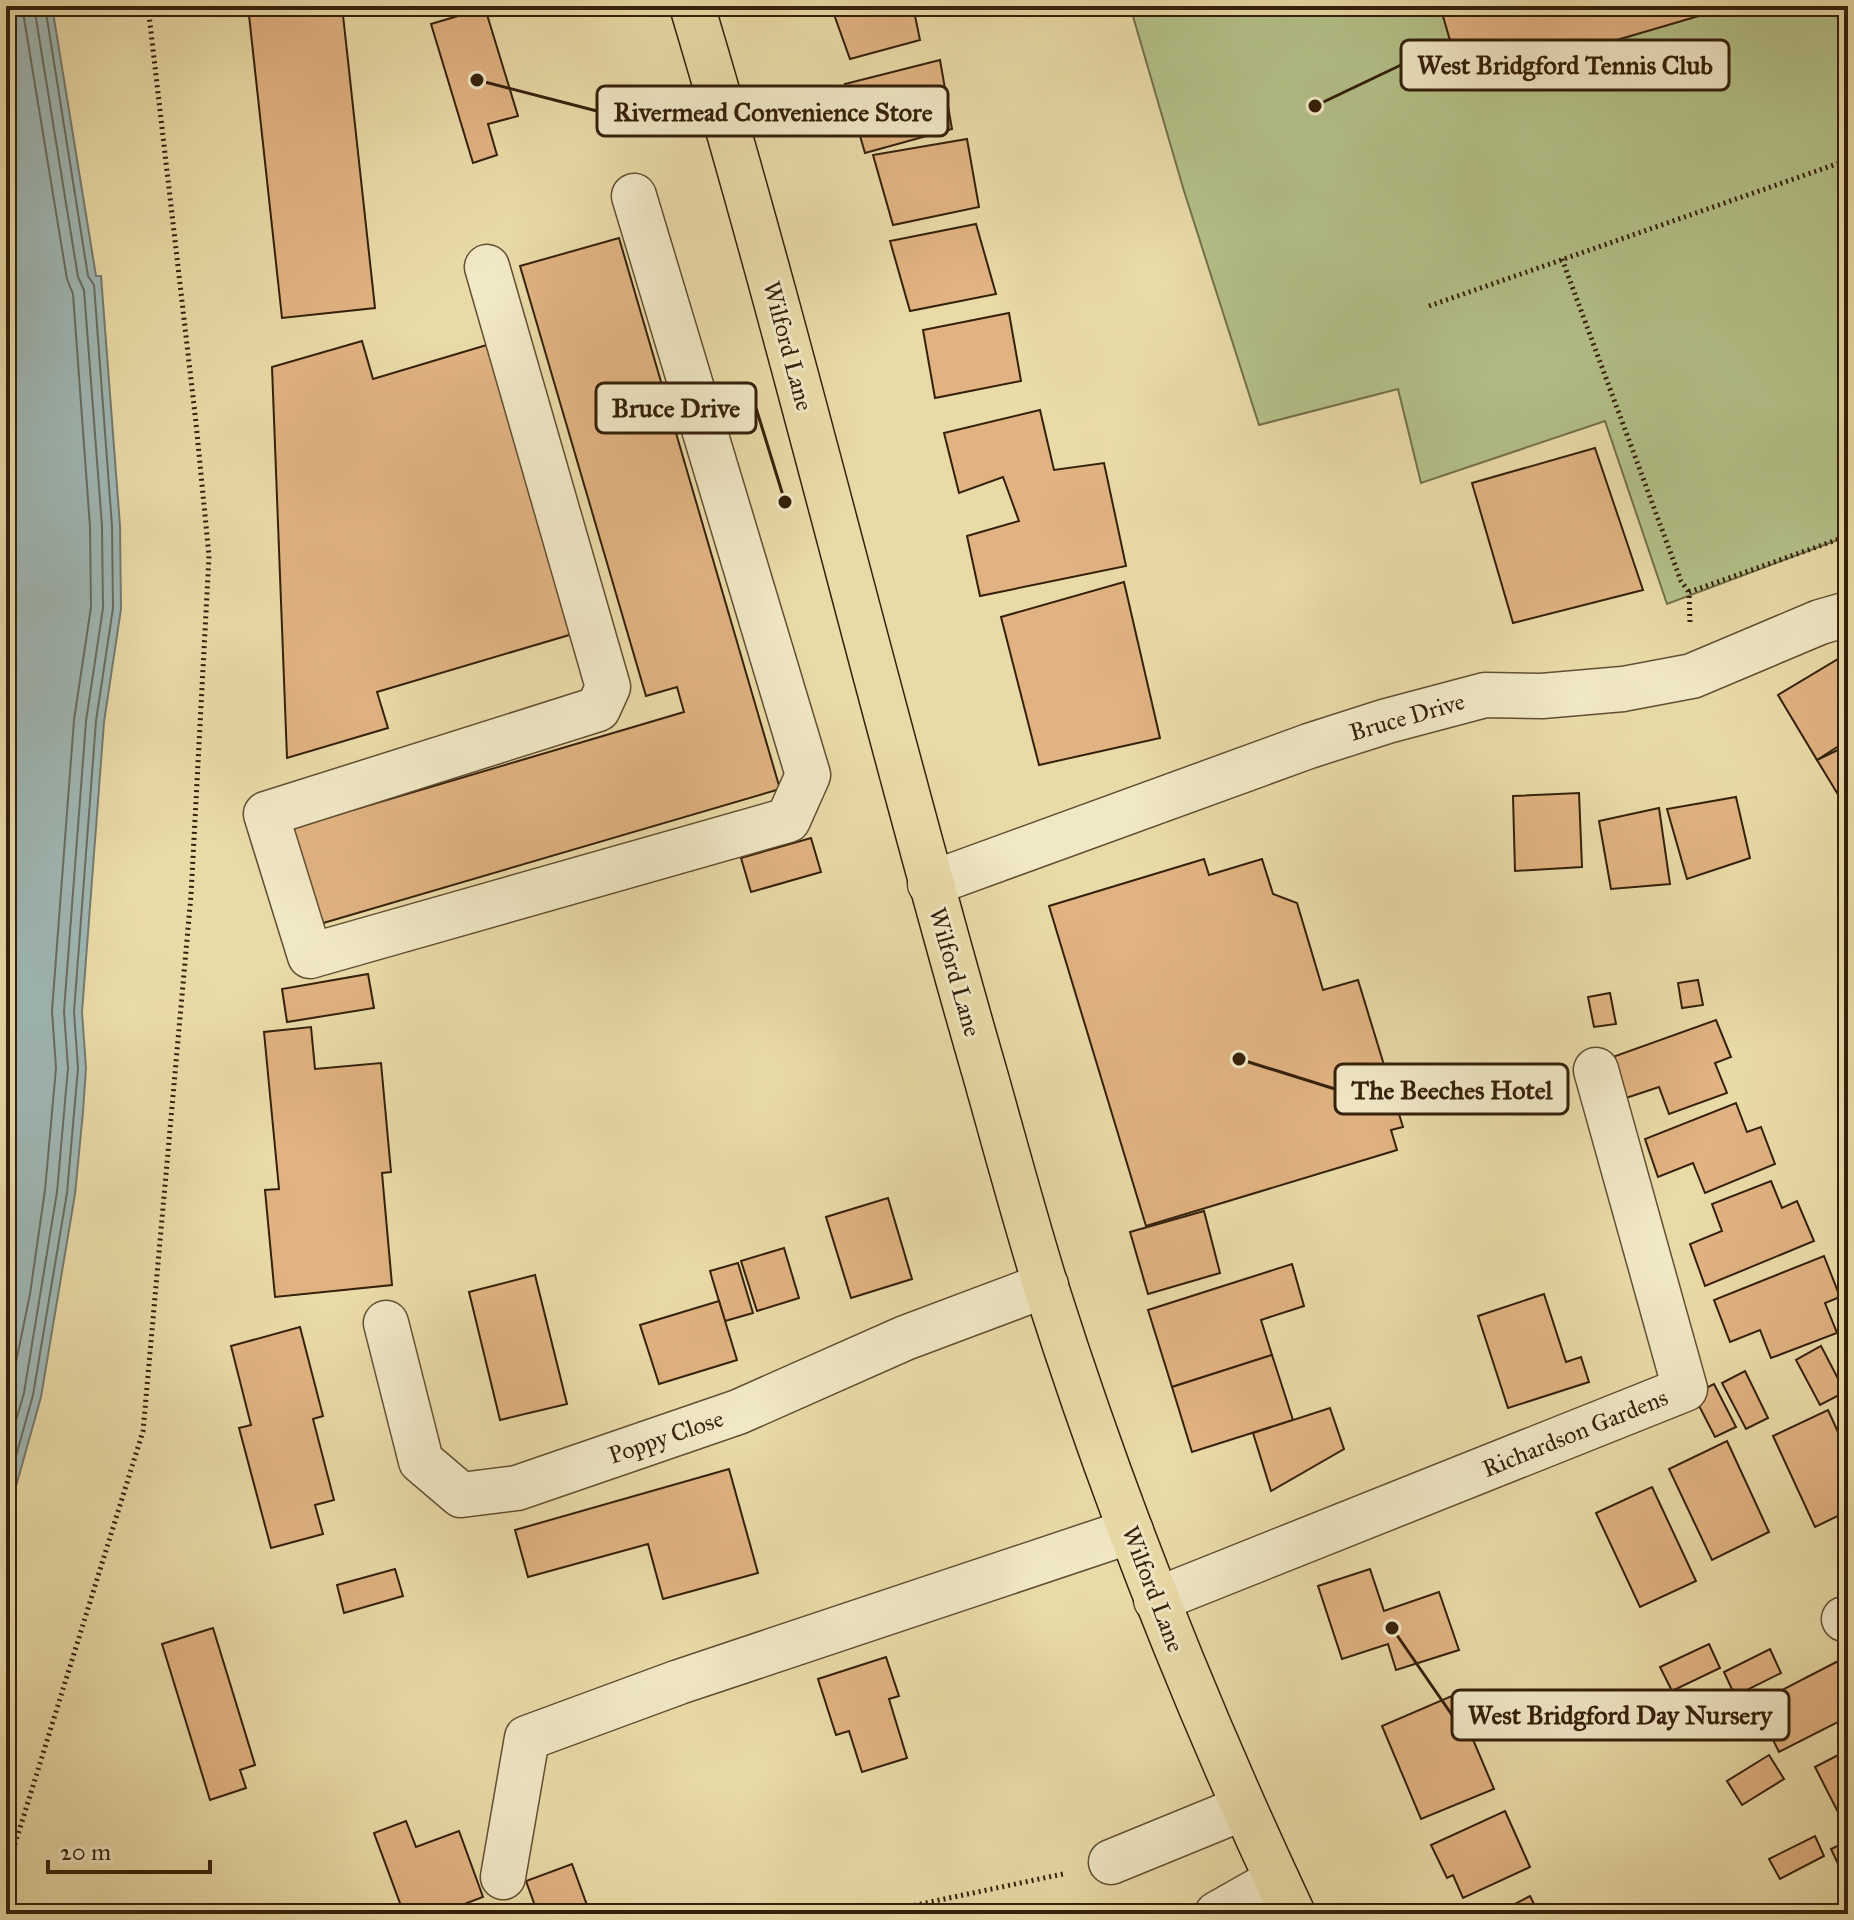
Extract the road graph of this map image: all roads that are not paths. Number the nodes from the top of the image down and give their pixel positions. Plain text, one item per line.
1 (692, 6) edge
2 (634, 196) dead end
3 (487, 267) dead end
4 (1848, 614) edge
5 (930, 884) junction
6 (1596, 1070) dead end
7 (1046, 1285) junction
8 (386, 1323) dead end
9 (1131, 1531) junction
10 (1156, 1600) junction
11 (1243, 1808) junction
12 (1111, 1862) road end
13 (503, 1877) dead end
14 (1285, 1897) edge
15 (1217, 1914) edge

1 - 5 main road, Wilford Lane
2 - 3 street
4 - 5 street, Bruce Drive
5 - 7 main road, Wilford Lane
6 - 10 street, Richardson Gardens
7 - 8 street, Poppy Close
7 - 9 main road, Wilford Lane
9 - 10 main road, Wilford Lane
9 - 13 street
10 - 11 main road, Wilford Lane
11 - 12 street
11 - 14 main road, Wilford Lane
14 - 15 street

